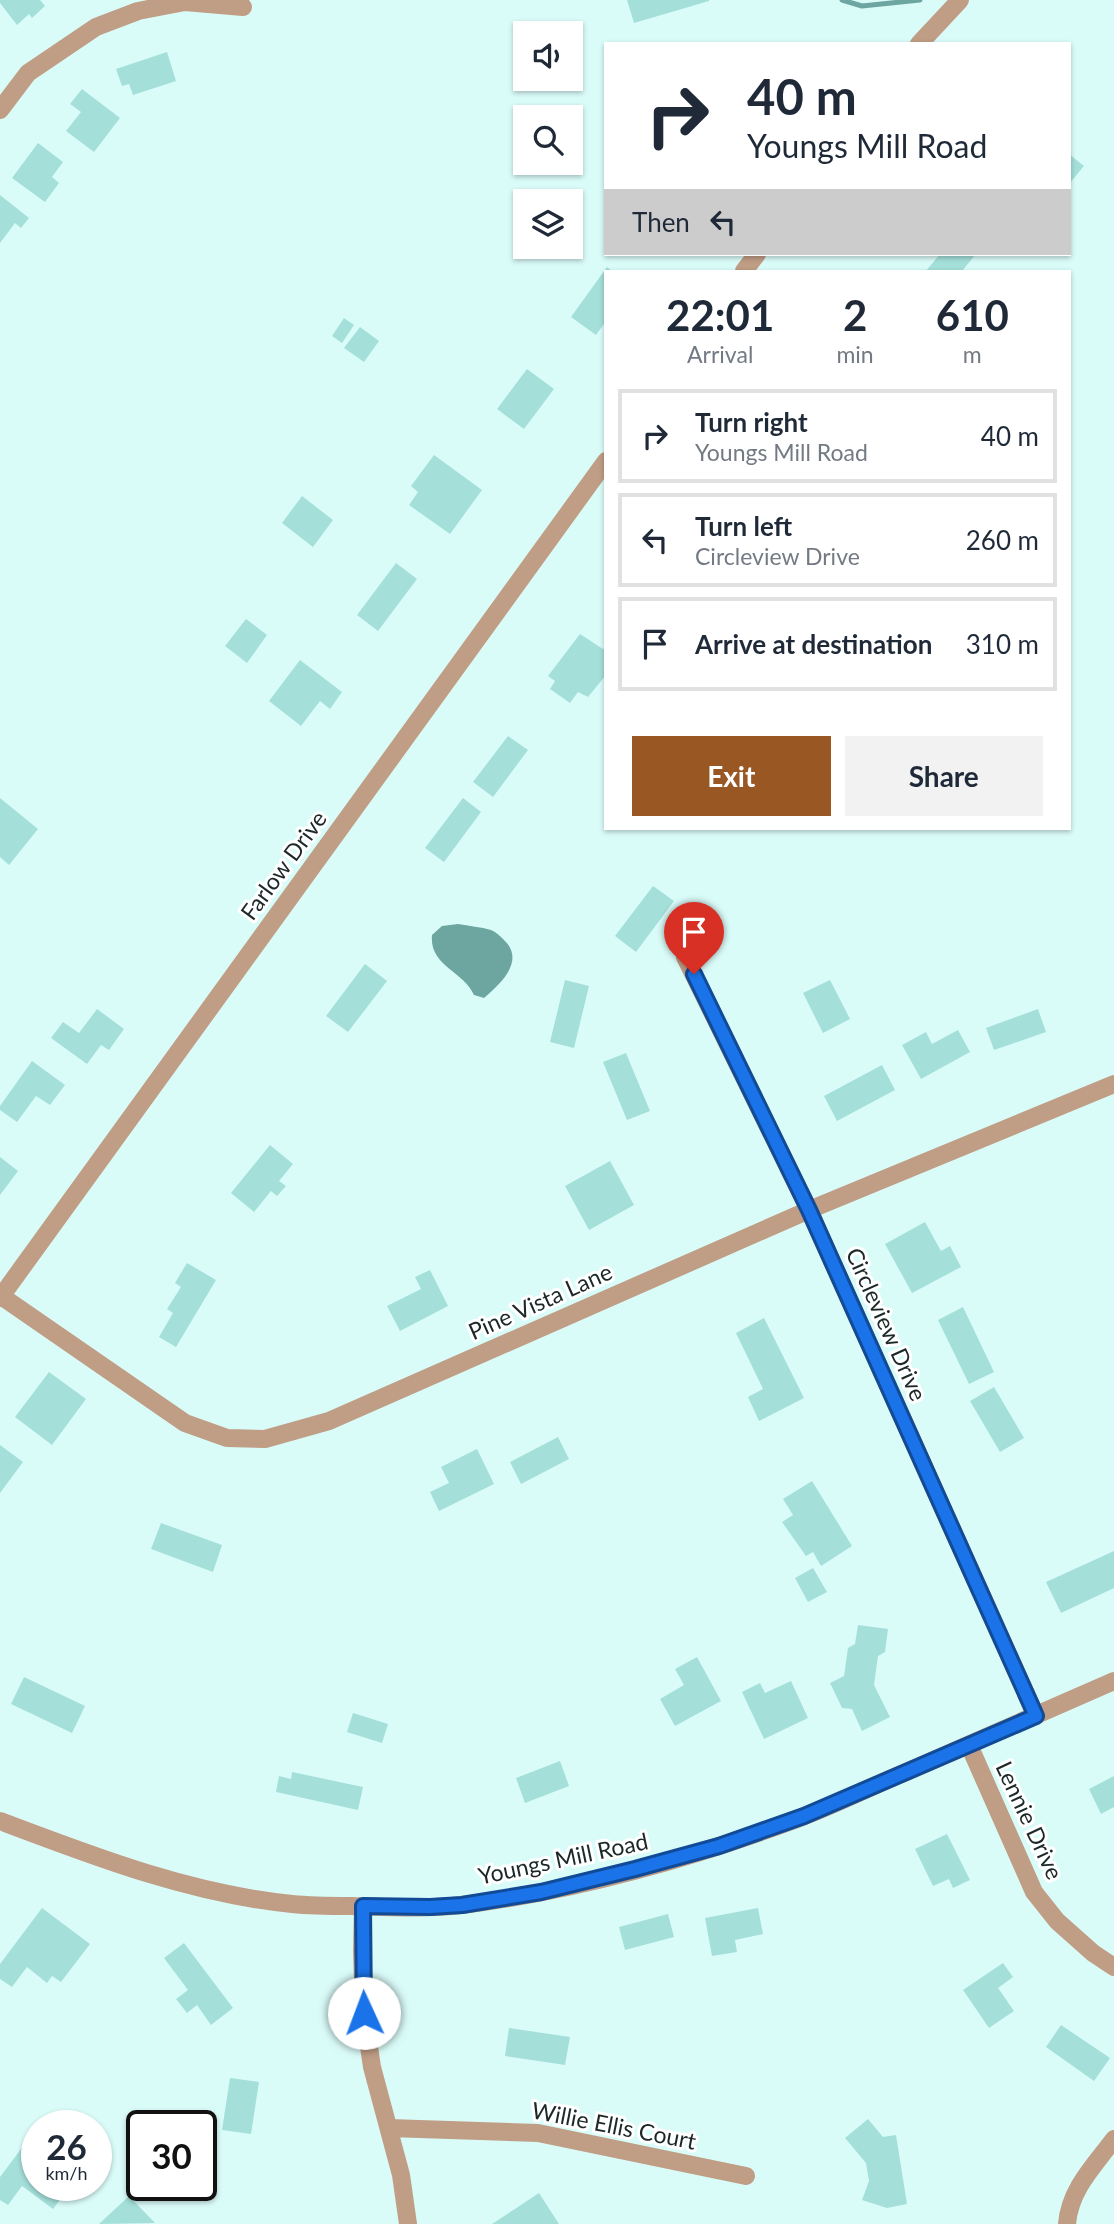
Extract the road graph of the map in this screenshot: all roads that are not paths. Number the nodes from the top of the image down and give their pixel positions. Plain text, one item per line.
1 (960, 0) edge
2 (243, 7) dead end
3 (921, 42) edge
4 (0, 110) edge
5 (755, 256) edge
6 (745, 270) edge
7 (604, 464) edge
8 (685, 957) dead end
9 (1114, 1083) edge
10 (809, 1210) junction
11 (1, 1297) edge
12 (1114, 1681) edge
13 (1036, 1716) junction
14 (969, 1745) junction
15 (0, 1821) edge
16 (363, 1906) junction
17 (1114, 1967) edge
18 (389, 2127) junction
19 (1114, 2139) edge
20 (746, 2176) dead end
21 (408, 2224) edge
22 (1067, 2224) edge

1 - 3 street
2 - 4 street
5 - 6 street
7 - 11 street, Farlow Drive
8 - 10 street, Circleview Drive
9 - 10 street, Pine Vista Lane
10 - 11 street, Pine Vista Lane
10 - 13 street, Circleview Drive
12 - 13 street, Youngs Mill Road
13 - 14 street, Youngs Mill Road
14 - 16 street, Youngs Mill Road
14 - 17 street, Lennie Drive
15 - 16 street, Youngs Mill Road
16 - 18 street
18 - 20 street, Willie Ellis Court
18 - 21 street
19 - 22 street

